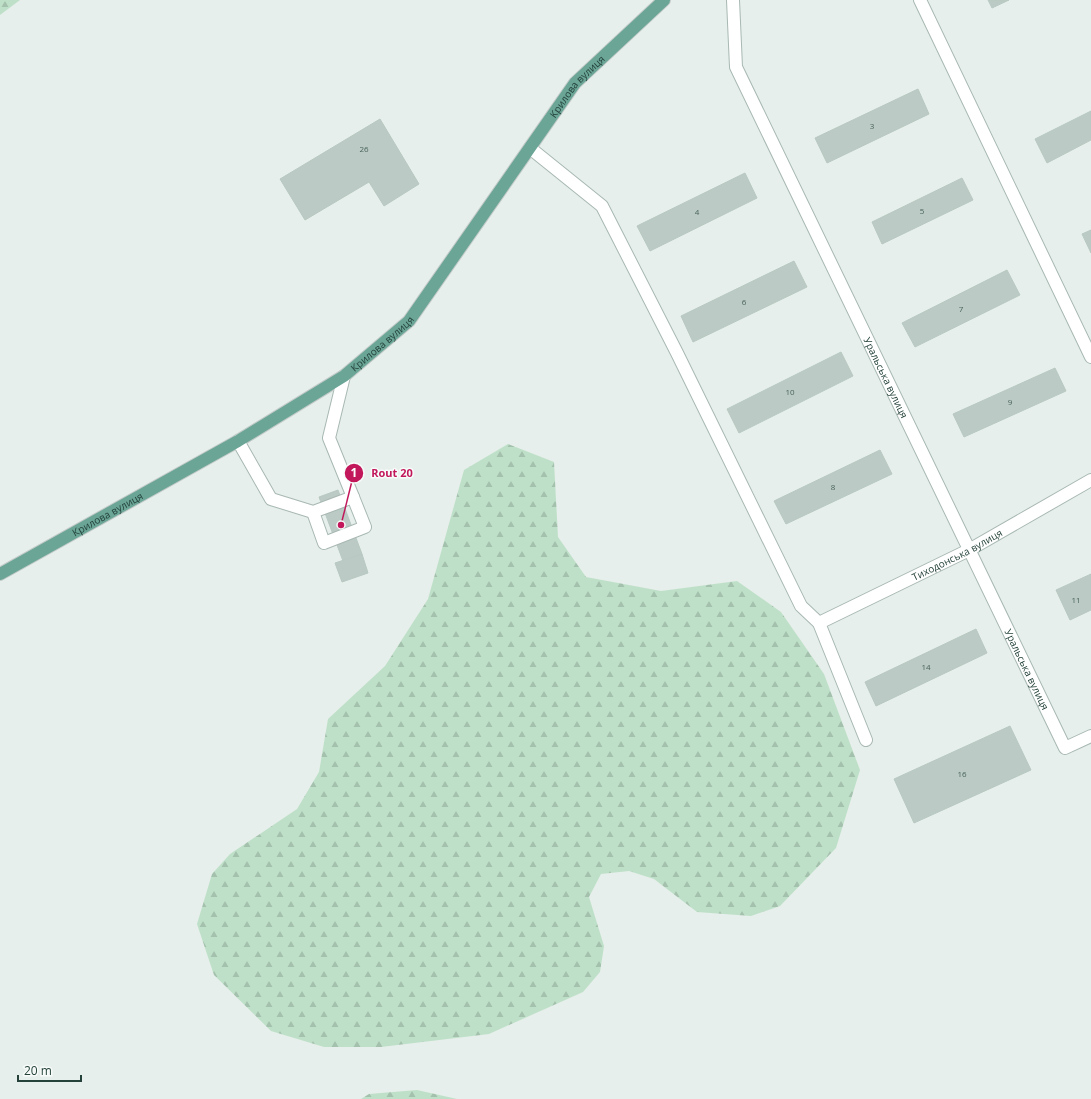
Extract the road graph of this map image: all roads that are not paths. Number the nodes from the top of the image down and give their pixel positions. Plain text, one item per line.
1 (664, 0) edge
2 (733, 0) edge
3 (920, 0) edge
4 (530, 148) junction
5 (1091, 357) edge
6 (344, 376) junction
7 (238, 440) junction
8 (1091, 480) edge
9 (353, 496) junction
10 (312, 512) junction
11 (969, 550) junction
12 (0, 574) edge
13 (820, 623) junction
14 (1091, 736) edge
15 (866, 740) dead end

1 - 4 main road, Крилова вулиця
2 - 11 street, Уральська вулиця
3 - 5 street
4 - 6 main road, Крилова вулиця
4 - 13 street
6 - 7 main road, Крилова вулиця
6 - 9 street
7 - 10 street
7 - 12 main road, Крилова вулиця
8 - 11 street, Тиходонська вулиця
9 - 10 street
9 - 10 street
11 - 13 street, Тиходонська вулиця
11 - 14 street, Уральська вулиця
13 - 15 street

